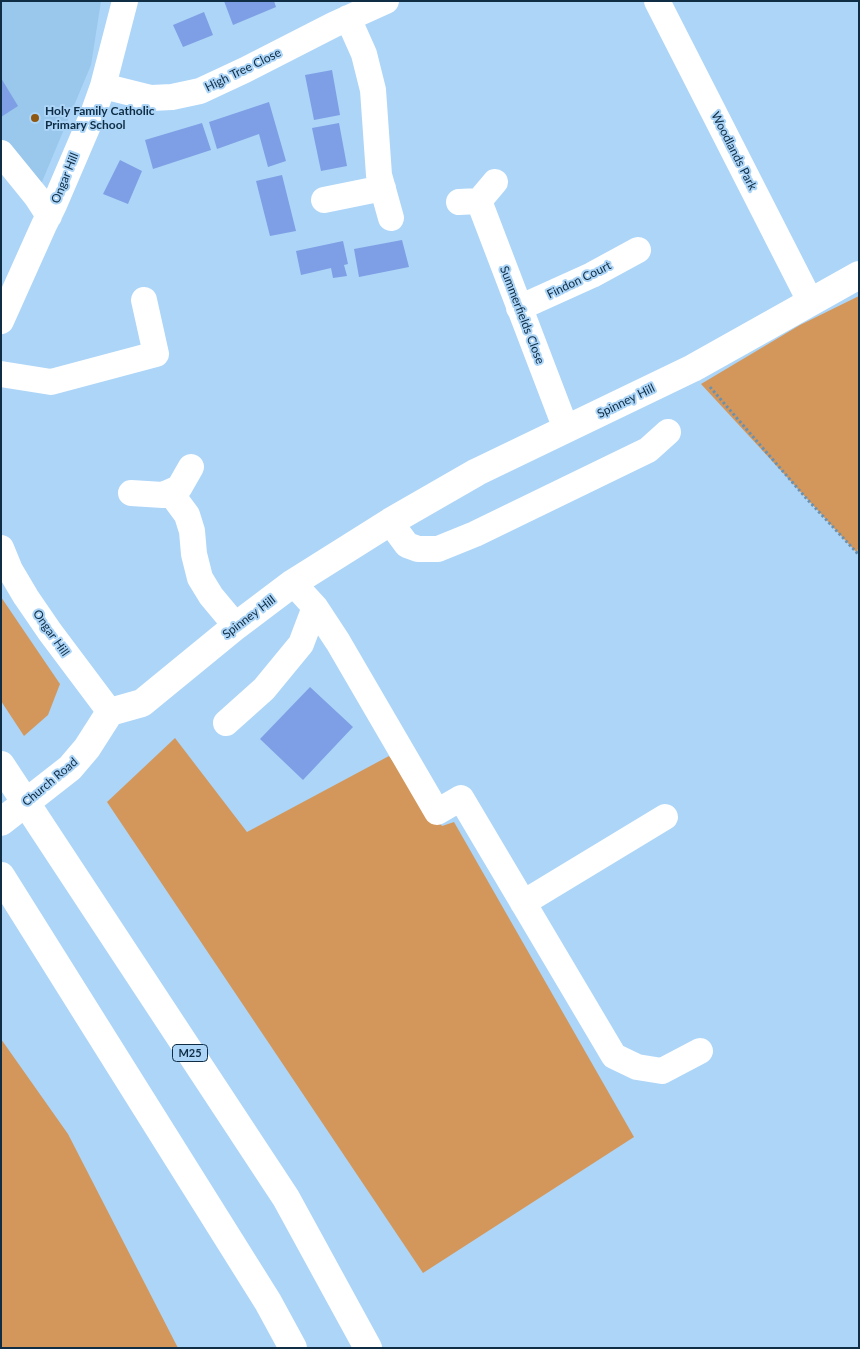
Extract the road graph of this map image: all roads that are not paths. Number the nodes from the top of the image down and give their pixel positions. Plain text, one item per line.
1 (125, 1) edge
2 (386, 1) edge
3 (657, 1) edge
4 (348, 18) junction
5 (103, 86) junction
6 (1, 153) edge
7 (383, 188) junction
8 (477, 195) dead end
9 (324, 200) dead end
10 (49, 216) junction
11 (391, 218) dead end
12 (638, 250) dead end
13 (859, 275) edge
14 (8, 285) edge
15 (144, 300) dead end
16 (810, 301) junction
17 (519, 308) junction
18 (1, 321) edge
19 (1, 374) edge
20 (566, 429) junction
21 (668, 432) dead end
22 (191, 467) dead end
23 (170, 492) junction
24 (130, 493) dead end
25 (390, 522) junction
26 (1, 548) edge
27 (293, 584) junction
28 (315, 607) junction
29 (236, 626) junction
30 (110, 712) junction
31 (226, 723) dead end
32 (1, 765) edge
33 (665, 817) dead end
34 (1, 822) edge
35 (1, 876) edge
36 (523, 903) junction
37 (700, 1051) dead end
38 (294, 1348) edge
39 (368, 1348) edge

1 - 5 street, Ongar Hill
2 - 4 street, High Tree Close
3 - 16 street, Woodlands Park
4 - 5 street, High Tree Close
4 - 7 street
5 - 10 street, Ongar Hill
6 - 10 street
7 - 9 street
7 - 11 street
8 - 17 street, Summerfields Close
10 - 14 street, Ongar Hill
12 - 17 street, Findon Court
13 - 16 main road, Spinney Hill
14 - 18 street, Ongar Hill
15 - 19 street
16 - 20 main road, Spinney Hill
17 - 20 street, Summerfields Close
20 - 25 main road, Spinney Hill
21 - 25 street
22 - 23 street
23 - 24 street
23 - 29 street
25 - 27 main road, Spinney Hill
26 - 30 street, Ongar Hill
27 - 28 street
27 - 29 main road, Spinney Hill
28 - 31 street
28 - 36 street
29 - 30 main road, Spinney Hill
30 - 34 main road, Church Road
32 - 39 main road, M25
33 - 36 street
35 - 38 main road
36 - 37 street

